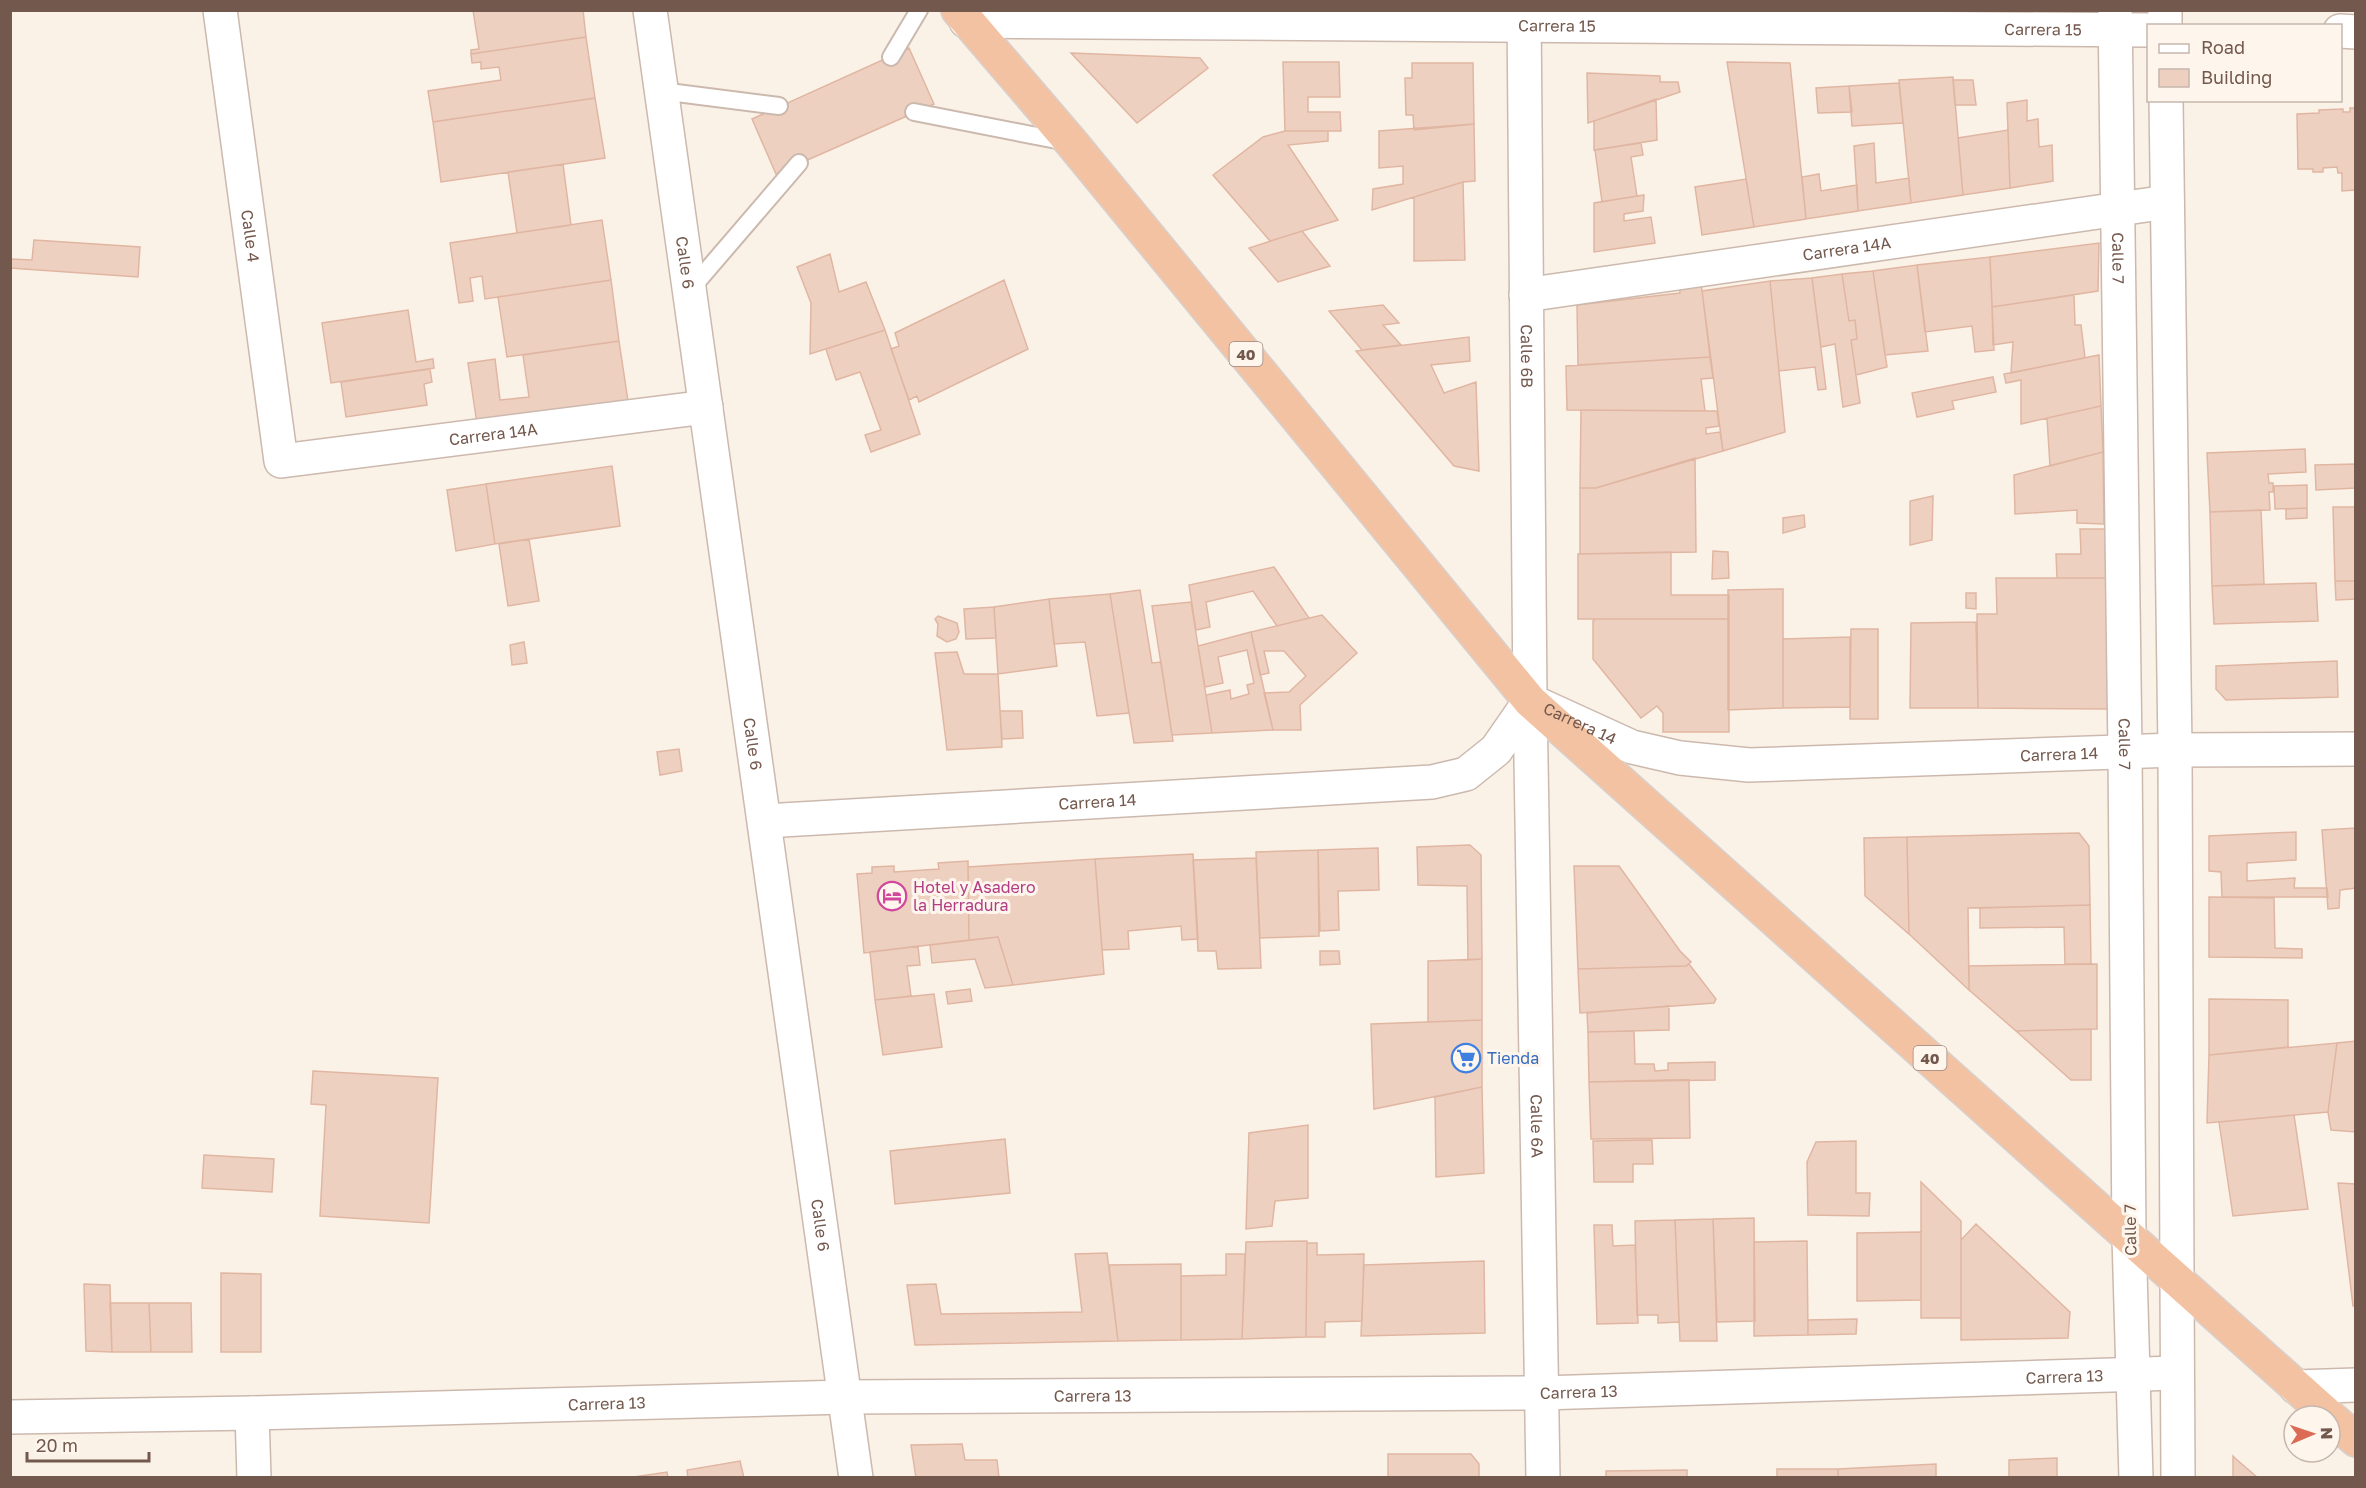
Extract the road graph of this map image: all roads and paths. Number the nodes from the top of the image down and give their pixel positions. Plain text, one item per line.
1 (220, 10) edge
2 (650, 10) edge
3 (919, 10) edge
4 (962, 16) edge
5 (1524, 18) edge
6 (2115, 20) edge
7 (2147, 30) edge
8 (891, 57) dead end
9 (661, 91) junction
10 (2166, 102) edge
11 (779, 106) dead end
12 (914, 112) dead end
13 (1071, 142) junction
14 (799, 163) dead end
15 (2167, 202) junction
16 (2117, 209) junction
17 (690, 290) junction
18 (1526, 295) junction
19 (706, 407) junction
20 (281, 461) joint
21 (1530, 701) junction
22 (2355, 748) edge
23 (2175, 750) junction
24 (2125, 752) junction
25 (765, 821) junction
26 (2129, 1237) junction
27 (2177, 1280) junction
28 (2176, 1373) junction
29 (2135, 1374) junction
30 (2355, 1385) edge
31 (2296, 1387) junction
32 (1542, 1393) junction
33 (845, 1397) junction
34 (2315, 1404) edge
35 (252, 1413) junction
36 (10, 1417) edge
37 (2342, 1428) edge
38 (2355, 1440) edge
39 (254, 1478) edge
40 (856, 1478) edge
41 (1543, 1478) edge
42 (2136, 1478) edge
43 (2178, 1478) edge

1 - 20 street, Calle 4
2 - 9 street, Calle 6
3 - 8 lane
4 - 5 street, Carrera 15
4 - 13 highway, 40
5 - 6 street, Carrera 15
5 - 18 street, Calle 6B
6 - 7 street, Carrera 15
6 - 16 street, Calle 7
9 - 11 lane
9 - 17 street, Calle 6
10 - 15 street
12 - 13 lane
13 - 21 highway, 40
14 - 17 lane
15 - 16 street, Carrera 14A
15 - 23 street
16 - 18 street, Carrera 14A
16 - 24 street, Calle 7
17 - 19 street, Calle 6
18 - 21 street, Calle 6B
19 - 20 street, Carrera 14A
19 - 25 street, Calle 6
21 - 24 street, Carrera 14
21 - 25 street, Carrera 14
21 - 26 highway, 40
21 - 32 street, Calle 6A
22 - 23 street, Carrera 14
23 - 24 street, Carrera 14
23 - 27 street
24 - 26 street, Calle 7
25 - 33 street, Calle 6
26 - 27 highway, 40
26 - 29 street, Calle 7
27 - 28 street
27 - 31 highway, 40
28 - 29 street, Carrera 13
28 - 43 street
29 - 32 street, Carrera 13
29 - 42 street, Calle 7
30 - 31 street
31 - 34 highway, 40
32 - 33 street, Carrera 13
32 - 41 street, Calle 6A
33 - 35 street, Carrera 13
33 - 40 street, Calle 6
35 - 36 street, Carrera 13
35 - 39 street
37 - 38 highway, 40

